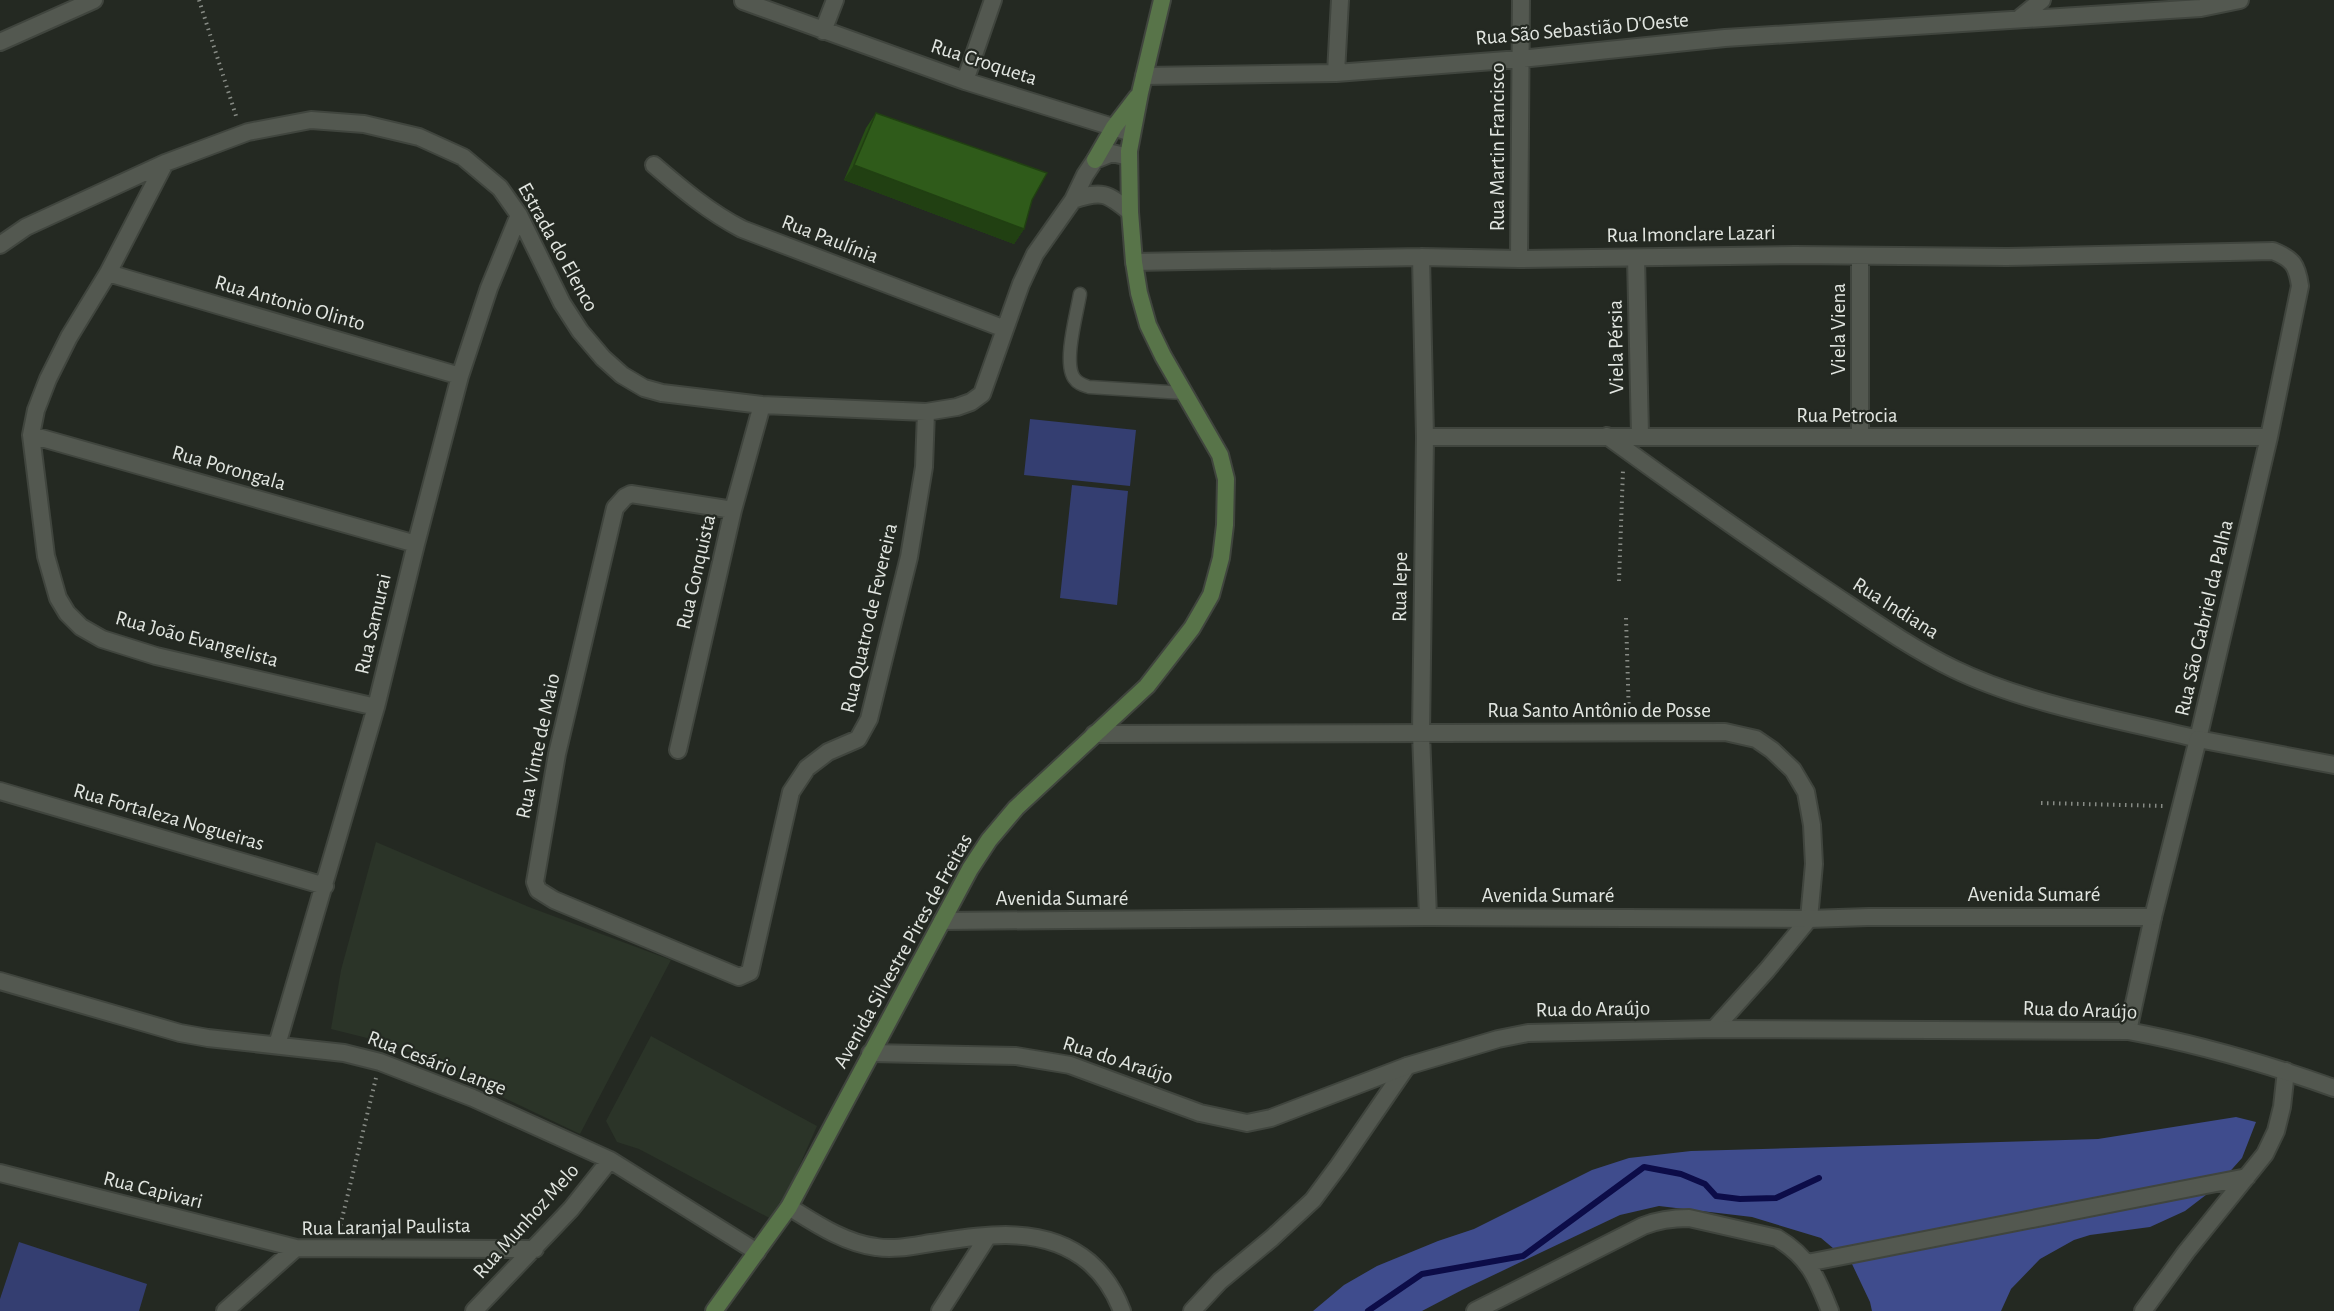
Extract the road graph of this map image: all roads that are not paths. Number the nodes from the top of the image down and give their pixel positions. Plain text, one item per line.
1 (92, 0) edge
2 (835, 0) edge
3 (993, 0) edge
4 (1162, 0) edge
5 (1340, 0) edge
6 (1521, 0) edge
7 (2042, 0) edge
8 (2240, 0) edge
9 (743, 1) edge
10 (2021, 17) junction
11 (823, 31) junction
12 (0, 42) edge
13 (1520, 59) junction
14 (1336, 73) junction
15 (1144, 75) junction
16 (965, 81) junction
17 (1140, 93) junction
18 (1114, 127) junction
19 (1132, 133) junction
20 (1129, 157) junction
21 (1095, 160) junction
22 (165, 163) junction
23 (654, 165) dead end
24 (1073, 200) junction
25 (1130, 212) junction
26 (519, 215) junction
27 (0, 245) edge
28 (2248, 252) joint
29 (1421, 257) junction
30 (1860, 257) junction
31 (1636, 258) junction
32 (1519, 259) junction
33 (1134, 262) junction
34 (108, 273) junction
35 (1080, 294) dead end
36 (1005, 329) junction
37 (460, 376) junction
38 (1184, 393) junction
39 (762, 405) junction
40 (927, 412) junction
41 (31, 435) junction
42 (1640, 435) junction
43 (1607, 436) junction
44 (1860, 436) junction
45 (1425, 437) junction
46 (2269, 437) junction
47 (733, 510) junction
48 (416, 544) junction
49 (376, 707) junction
50 (1421, 733) junction
51 (1094, 734) junction
52 (2198, 740) junction
53 (678, 750) dead end
54 (2334, 765) edge
55 (0, 791) edge
56 (325, 886) junction
57 (1428, 917) junction
58 (2153, 917) junction
59 (1809, 919) junction
60 (942, 921) junction
61 (750, 972) joint
62 (0, 981) edge
63 (1714, 1029) junction
64 (2128, 1031) junction
65 (277, 1045) junction
66 (870, 1053) junction
67 (1407, 1066) junction
68 (2286, 1071) junction
69 (2334, 1088) edge
70 (610, 1160) junction
71 (0, 1173) edge
72 (2247, 1177) junction
73 (789, 1207) junction
74 (988, 1236) junction
75 (296, 1248) junction
76 (535, 1249) junction
77 (758, 1252) junction
78 (1807, 1263) junction
79 (225, 1311) edge
80 (474, 1311) edge
81 (714, 1311) edge
82 (940, 1311) edge
83 (1122, 1311) edge
84 (1192, 1311) edge
85 (1475, 1311) edge
86 (1830, 1311) edge
87 (2143, 1311) edge

1 - 12 street
2 - 11 street
3 - 16 street
4 - 15 main road, Avenida Silvestre Pires de Freitas
5 - 14 street
6 - 13 street, Rua Martin Francisco
7 - 10 street
8 - 10 street, Rua São Sebastião D'Oeste
9 - 11 street, Rua Croqueta
10 - 13 street, Rua São Sebastião D'Oeste
11 - 16 street, Rua Croqueta
13 - 14 street, Rua São Sebastião D'Oeste
13 - 32 street, Rua Martin Francisco
14 - 15 street, Rua São Sebastião D'Oeste
15 - 17 main road, Avenida Silvestre Pires de Freitas
16 - 18 street, Rua Croqueta
17 - 18 main road
17 - 19 main road, Avenida Silvestre Pires de Freitas
18 - 19 street, Rua Croqueta
18 - 21 main road
19 - 20 main road, Avenida Silvestre Pires de Freitas
20 - 21 street
20 - 25 main road, Avenida Silvestre Pires de Freitas
21 - 24 street, Estrada do Elenco
22 - 26 street, Estrada do Elenco
22 - 27 street, Estrada do Elenco
22 - 34 street, Rua João Evangelista
23 - 36 street, Rua Paulínia
24 - 25 street
24 - 36 street, Estrada do Elenco
25 - 33 main road, Avenida Silvestre Pires de Freitas
26 - 37 street, Rua Samurai
26 - 39 street, Estrada do Elenco
28 - 30 street, Rua Imonclare Lazari
28 - 46 street, Rua São Gabriel da Palha
29 - 32 street, Rua Imonclare Lazari
29 - 33 street, Rua Imonclare Lazari
29 - 45 street, Rua Iepe
30 - 31 street, Rua Imonclare Lazari
30 - 44 street, Viela Viena
31 - 32 street, Rua Imonclare Lazari
31 - 42 street, Viela Pérsia
33 - 38 main road, Avenida Silvestre Pires de Freitas
34 - 37 street, Rua Antonio Olinto
34 - 41 street, Rua João Evangelista
35 - 38 lane
36 - 40 street, Estrada do Elenco
37 - 48 street, Rua Samurai
38 - 51 main road, Avenida Silvestre Pires de Freitas
39 - 40 street, Estrada do Elenco
39 - 47 street, Rua Conquista
40 - 61 street, Rua Quatro de Fevereira
41 - 48 street, Rua Porongala
41 - 49 street, Rua João Evangelista
42 - 43 street, Rua Petrocia
42 - 44 street, Rua Petrocia
43 - 45 street, Rua Petrocia
43 - 52 street, Rua Indiana
44 - 46 street, Rua Petrocia
45 - 50 street, Rua Iepe
46 - 52 street, Rua São Gabriel da Palha
47 - 53 street, Rua Conquista
47 - 61 street, Rua Vinte de Maio
48 - 49 street, Rua Samurai
49 - 56 street, Rua Samurai
50 - 51 street, Rua Santo Antônio de Posse
50 - 57 street, Rua Iepe
50 - 59 street, Rua Santo Antônio de Posse
51 - 60 main road, Avenida Silvestre Pires de Freitas
52 - 54 street, Rua Indiana
52 - 58 street, Rua São Gabriel da Palha
55 - 56 street, Rua Fortaleza Nogueiras
56 - 65 street, Rua Samurai
57 - 59 street, Avenida Sumaré
57 - 60 street, Avenida Sumaré
58 - 59 street, Avenida Sumaré
58 - 64 street, Rua São Gabriel da Palha
59 - 63 street
60 - 66 main road, Avenida Silvestre Pires de Freitas
62 - 65 street, Rua Cesário Lange
63 - 64 street, Rua do Araújo
63 - 67 street, Rua do Araújo
64 - 68 street, Rua do Araújo
65 - 70 street, Rua Cesário Lange
66 - 67 street, Rua do Araújo
66 - 73 main road, Avenida Silvestre Pires de Freitas
67 - 84 street
68 - 69 street, Rua do Araújo
68 - 72 street
70 - 76 street, Rua Munhoz Melo
70 - 77 street, Rua Cesário Lange
71 - 75 street, Rua Capivari
72 - 78 street
72 - 87 street
73 - 74 street
73 - 77 main road, Avenida Silvestre Pires de Freitas
74 - 82 street
74 - 83 street
75 - 76 street, Rua Laranjal Paulista
75 - 79 street, Rua Laranjal Paulista
76 - 80 street, Rua Munhoz Melo
77 - 81 main road, Avenida Silvestre Pires de Freitas
78 - 85 street
78 - 86 street

